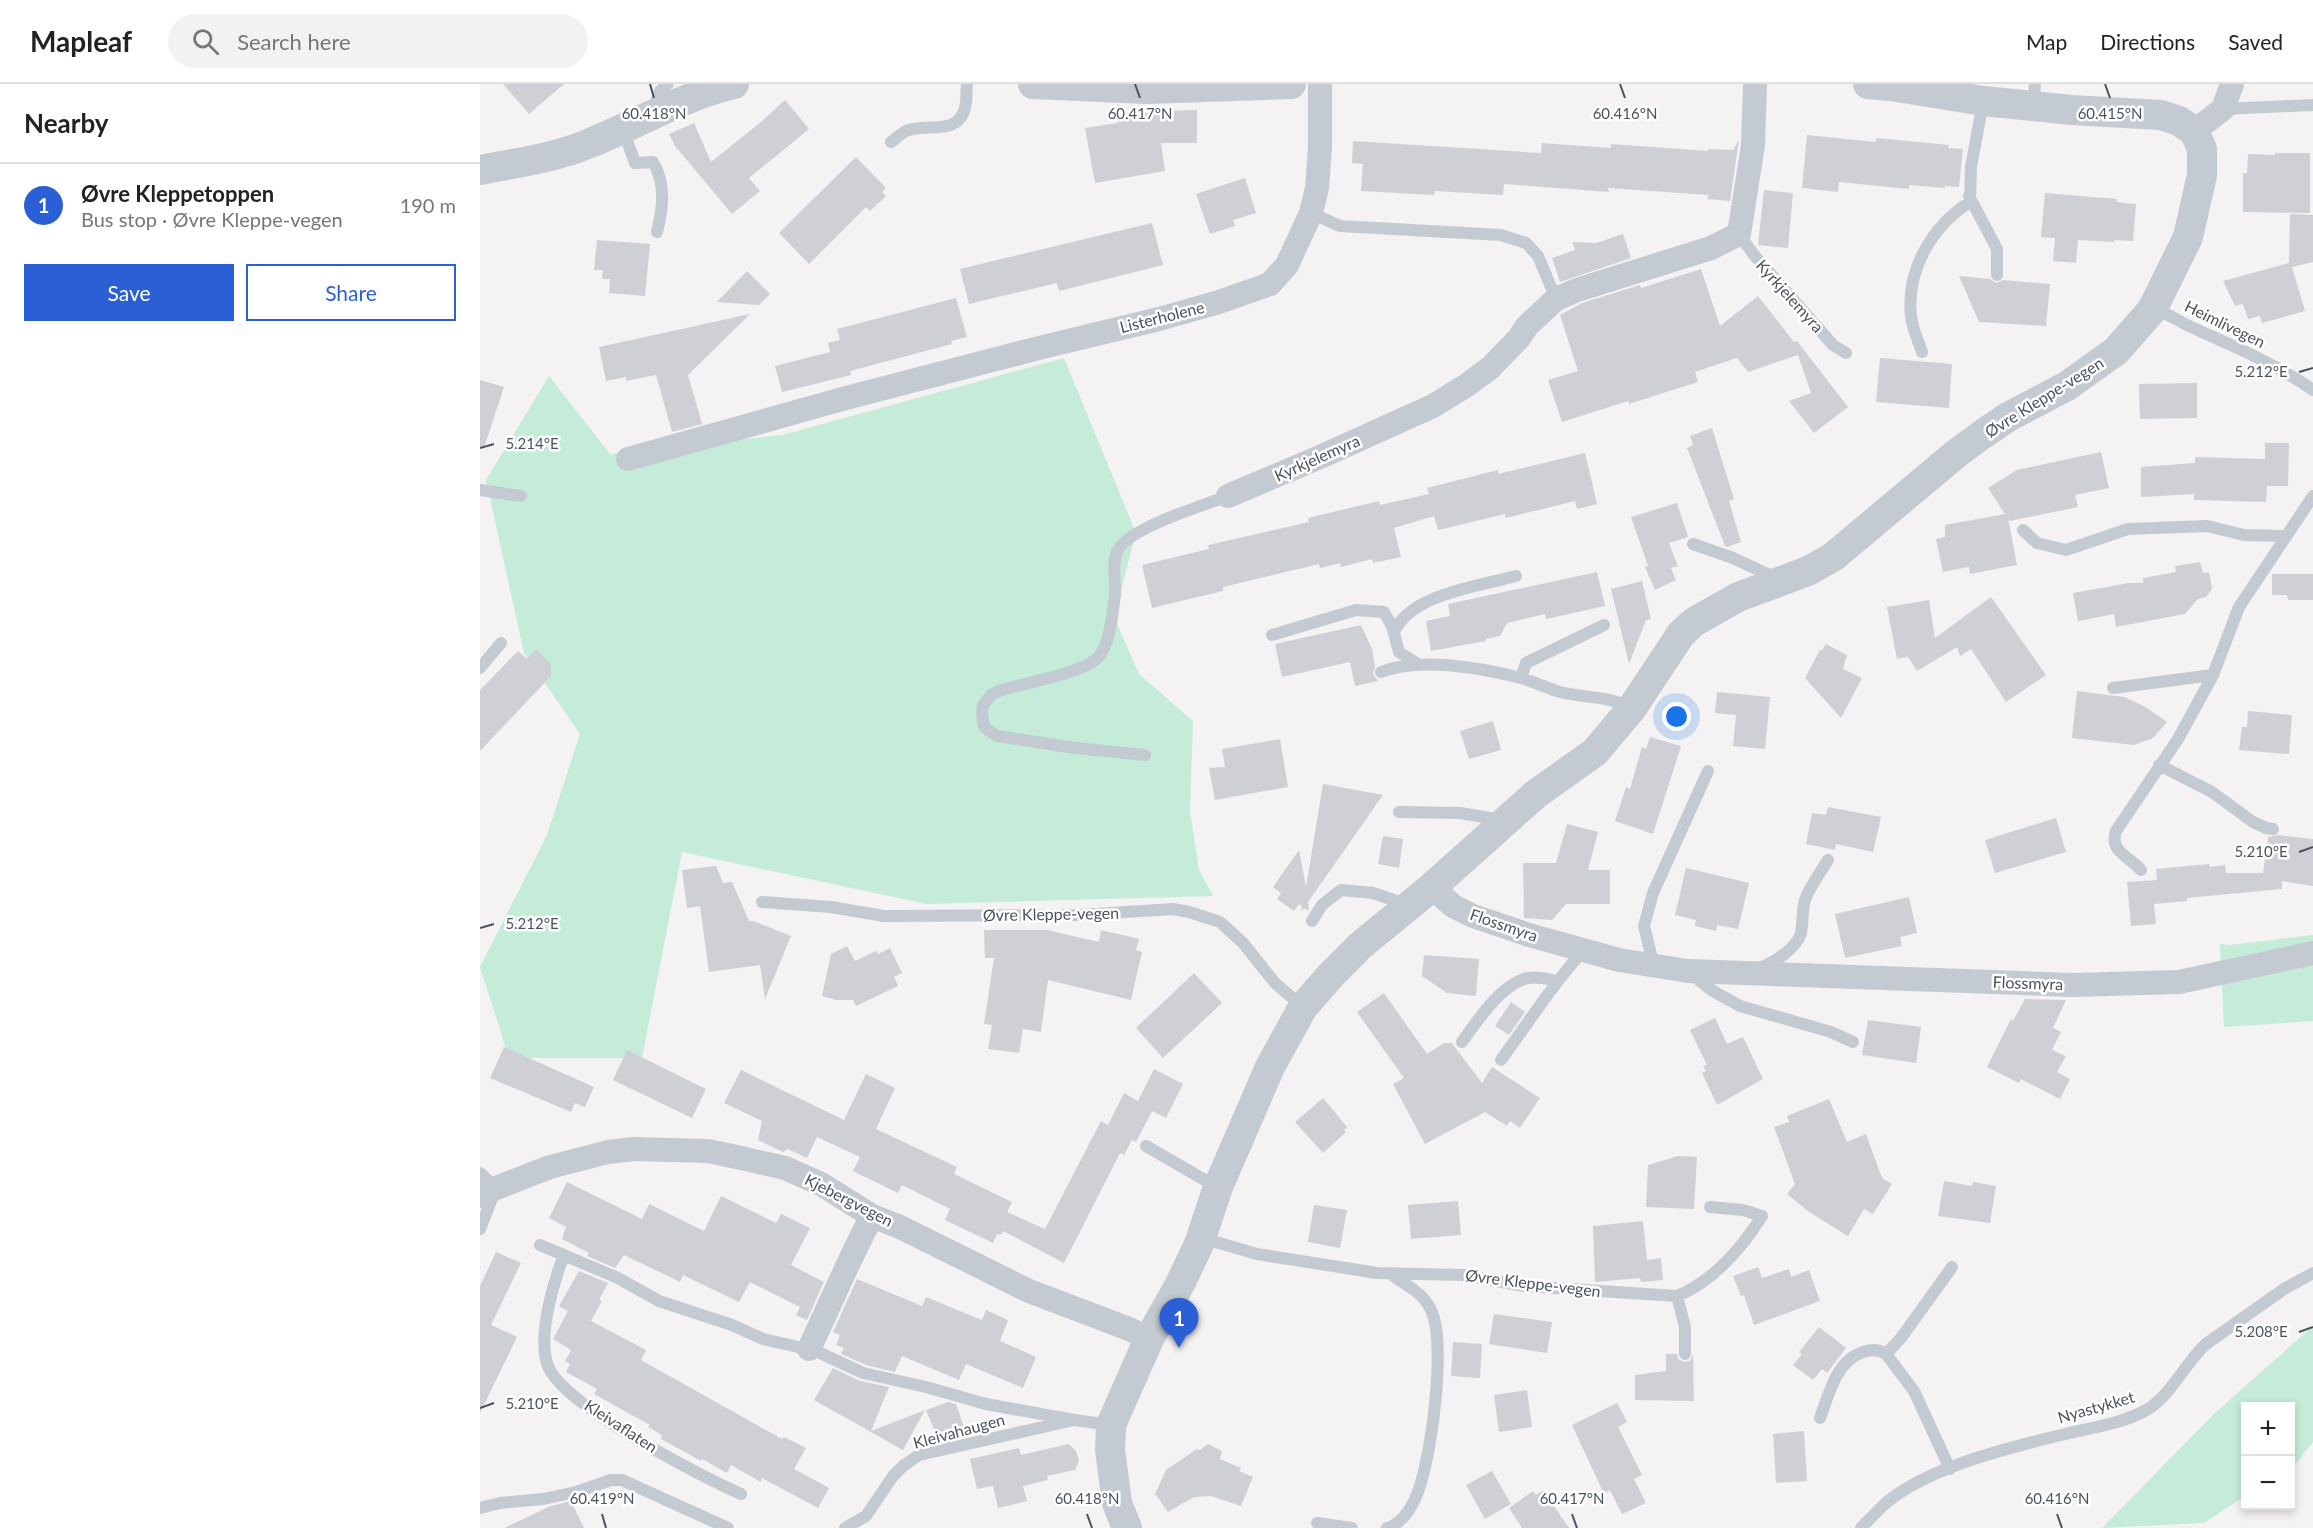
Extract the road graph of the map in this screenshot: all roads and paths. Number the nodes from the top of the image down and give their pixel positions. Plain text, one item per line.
1 (668, 84) edge
2 (734, 84) edge
3 (967, 84) edge
4 (1033, 84) edge
5 (1290, 84) edge
6 (1320, 84) edge
7 (1755, 84) edge
8 (1868, 84) edge
9 (2232, 84) edge
10 (2034, 95) edge
11 (1983, 101) junction
12 (2313, 105) edge
13 (2223, 109) junction
14 (653, 114) junction
15 (623, 128) junction
16 (2194, 131) junction
17 (891, 142) dead end
18 (480, 170) edge
19 (1968, 195) junction
20 (1311, 213) junction
21 (657, 232) dead end
22 (1739, 234) junction
23 (1997, 275) dead end
24 (1556, 299) junction
25 (2152, 310) junction
26 (1922, 352) dead end
27 (1846, 354) dead end
28 (2313, 390) edge
29 (628, 459) dead end
30 (480, 490) edge
31 (521, 496) dead end
32 (1228, 496) joint
33 (2313, 496) edge
34 (2023, 530) dead end
35 (2285, 536) junction
36 (1693, 544) dead end
37 (1516, 576) dead end
38 (1782, 580) junction
39 (1604, 625) dead end
40 (1394, 633) junction
41 (1272, 635) dead end
42 (501, 644) dead end
43 (1419, 665) junction
44 (480, 668) edge
45 (1381, 672) dead end
46 (2213, 675) junction
47 (1521, 678) junction
48 (2113, 688) dead end
49 (1632, 708) junction
50 (1145, 755) dead end
51 (2159, 765) junction
52 (1707, 771) dead end
53 (1399, 813) dead end
54 (1506, 821) junction
55 (2273, 829) dead end
56 (1828, 860) dead end
57 (2141, 870) dead end
58 (1421, 896) junction
59 (762, 902) dead end
60 (1312, 921) dead end
61 (1584, 950) junction
62 (2313, 953) edge
63 (1654, 967) junction
64 (1688, 971) junction
65 (1741, 973) junction
66 (1556, 981) junction
67 (1303, 1007) junction
68 (1462, 1042) dead end
69 (1853, 1042) dead end
70 (1500, 1060) dead end
71 (1146, 1146) dead end
72 (485, 1186) edge
73 (1218, 1187) junction
74 (1710, 1206) dead end
75 (872, 1216) junction
76 (480, 1229) edge
77 (1200, 1238) junction
78 (540, 1245) dead end
79 (564, 1255) junction
80 (1952, 1267) dead end
81 (1390, 1273) junction
82 (2313, 1273) edge
83 (1677, 1296) junction
84 (1149, 1339) junction
85 (809, 1349) junction
86 (1684, 1354) dead end
87 (1886, 1354) junction
88 (1820, 1418) dead end
89 (1074, 1420) junction
90 (1111, 1425) junction
91 (1950, 1469) junction
92 (741, 1494) dead end
93 (480, 1508) edge
94 (1317, 1523) dead end
95 (728, 1528) edge
96 (845, 1528) edge
97 (1127, 1528) edge
98 (1352, 1528) edge
99 (1387, 1528) edge
100 (1861, 1528) edge

1 - 14 lane
2 - 14 street
3 - 17 lane
4 - 5 street
6 - 20 street, Listerholene
7 - 22 street
8 - 11 street
9 - 13 street
10 - 11 street
10 - 16 street
11 - 19 lane
12 - 13 lane
13 - 16 street
14 - 15 street
15 - 18 street
15 - 21 lane
16 - 25 street, Øvre Kleppe-vegen
19 - 23 lane
19 - 26 lane
20 - 24 lane
20 - 29 street, Listerholene
22 - 24 street, Kyrkjelemyra
22 - 27 lane, Kyrkjelemyra
24 - 32 street, Kyrkjelemyra
25 - 28 lane, Heimlivegen
25 - 38 street, Øvre Kleppe-vegen
30 - 31 lane
32 - 50 lane, Kyrkjelemyra
33 - 35 lane
34 - 35 lane
35 - 46 lane
36 - 38 lane
37 - 40 lane
38 - 49 street, Øvre Kleppe-vegen
39 - 47 lane
40 - 41 lane
40 - 43 lane
42 - 44 lane
43 - 45 lane
43 - 47 lane
46 - 48 lane
46 - 51 lane
47 - 49 lane
49 - 54 street, Øvre Kleppe-vegen
51 - 55 lane
51 - 57 lane
52 - 63 lane
53 - 54 lane
54 - 58 street, Øvre Kleppe-vegen
56 - 65 lane, Flossmyra
58 - 60 lane
58 - 61 street, Flossmyra
58 - 67 street, Øvre Kleppe-vegen
59 - 67 lane, Øvre Kleppe-vegen
61 - 63 street, Flossmyra
61 - 66 lane
62 - 65 street, Flossmyra
63 - 64 street, Flossmyra
64 - 65 street, Flossmyra
64 - 69 lane
66 - 68 lane
66 - 70 lane
67 - 73 street, Øvre Kleppe-vegen
71 - 73 lane
72 - 75 street, Kjebergvegen
72 - 76 lane, Kjebergvegen
73 - 77 street, Øvre Kleppe-vegen
74 - 83 lane
75 - 84 street, Kjebergvegen
75 - 85 street
77 - 81 lane, Øvre Kleppe-vegen
77 - 84 street, Øvre Kleppe-vegen
78 - 79 lane
79 - 85 lane
79 - 92 lane, Kleivaflaten
80 - 87 lane
81 - 83 lane, Øvre Kleppe-vegen
81 - 99 lane, Øvre Kleppe-vegen
82 - 91 lane, Nyastykket
83 - 86 lane
84 - 90 street, Øvre Kleppe-vegen
85 - 89 lane
87 - 88 lane
87 - 91 lane
89 - 90 lane, Kleivahaugen
89 - 96 lane, Kleivahaugen
90 - 97 street, Øvre Kleppe-vegen
91 - 100 lane, Nyastykket
93 - 95 lane
94 - 98 lane

